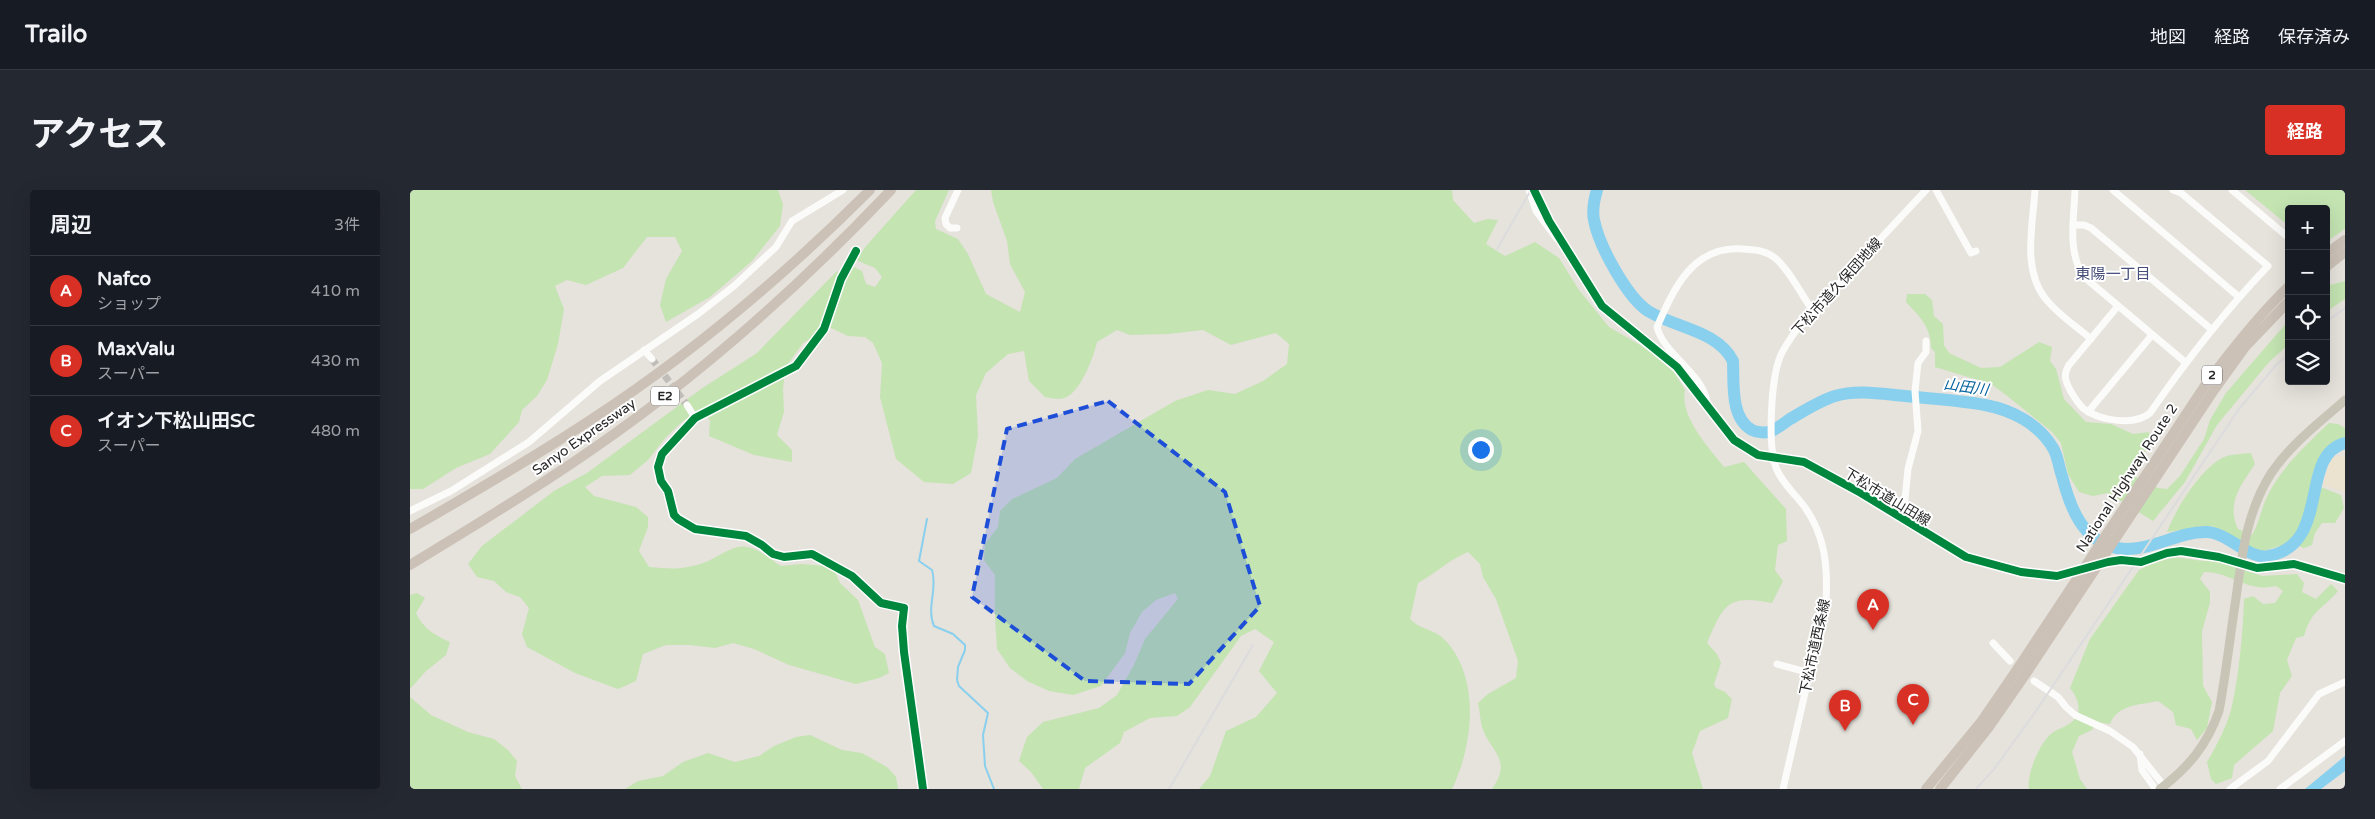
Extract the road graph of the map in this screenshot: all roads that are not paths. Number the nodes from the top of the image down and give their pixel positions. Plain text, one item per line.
1 (844, 190) edge
2 (870, 190) edge
3 (891, 190) edge
4 (958, 190) edge
5 (1534, 190) edge
6 (1926, 190) edge
7 (1936, 190) edge
8 (2035, 190) edge
9 (2076, 190) edge
10 (2113, 190) edge
11 (2173, 190) edge
12 (2232, 190) edge
13 (2074, 225) junction
14 (957, 228) dead end
15 (2285, 235) edge
16 (2345, 240) edge
17 (856, 251) dead end
18 (1976, 251) dead end
19 (2330, 251) edge
20 (2345, 252) edge
21 (2330, 264) edge
22 (2285, 290) edge
23 (2239, 297) junction
24 (2285, 305) edge
25 (2118, 306) junction
26 (1813, 311) junction
27 (2211, 329) junction
28 (2152, 335) junction
29 (2091, 339) junction
30 (1926, 341) dead end
31 (644, 350) junction
32 (652, 359) tunnel mouth
33 (2185, 362) junction
34 (2345, 400) edge
35 (687, 405) tunnel mouth
36 (1707, 405) junction
37 (2088, 412) junction
38 (695, 418) junction
39 (1772, 459) junction
40 (2151, 476) junction
41 (410, 511) edge
42 (1903, 520) junction
43 (410, 529) edge
44 (410, 565) edge
45 (2345, 579) edge
46 (2066, 604) junction
47 (1993, 643) dead end
48 (2010, 661) dead end
49 (1777, 664) dead end
50 (1810, 673) junction
51 (2034, 681) dead end
52 (2345, 682) edge
53 (2345, 741) edge
54 (2160, 787) edge
55 (923, 789) edge
56 (1783, 789) edge
57 (1926, 789) edge
58 (1940, 789) edge
59 (2230, 789) edge
60 (2280, 789) edge

1 - 31 street
2 - 43 highway, Sanyo Expressway / E2
3 - 44 highway, Sanyo Expressway / E2
4 - 14 street
5 - 36 street, 下松市道山田線
6 - 26 street, 下松市道久保団地線
7 - 18 street
8 - 29 street
9 - 13 street
10 - 23 street
11 - 23 street
12 - 15 street
13 - 25 street
13 - 27 street
16 - 19 highway
17 - 38 street
20 - 21 highway
22 - 40 highway, National Highway Route 2 / 2
23 - 27 street
24 - 40 highway, National Highway Route 2 / 2
25 - 28 street
25 - 29 street
26 - 36 street
26 - 39 street, 下松市道久保団地線
27 - 33 street
28 - 33 street
28 - 37 street
29 - 37 street
30 - 42 street
31 - 32 street
31 - 41 street
33 - 37 street
34 - 54 main road
35 - 38 street
36 - 39 street, 下松市道山田線
38 - 55 street
39 - 42 street, 下松市道山田線
39 - 50 street, 下松市道西条線
40 - 46 highway, National Highway Route 2 / 2
42 - 45 street, 下松市道山田線
46 - 57 highway, National Highway Route 2 / 2
46 - 58 highway, National Highway Route 2 / 2
47 - 48 street
49 - 50 street
50 - 56 street, 下松市道西条線
51 - 54 street
52 - 59 street
53 - 60 street

